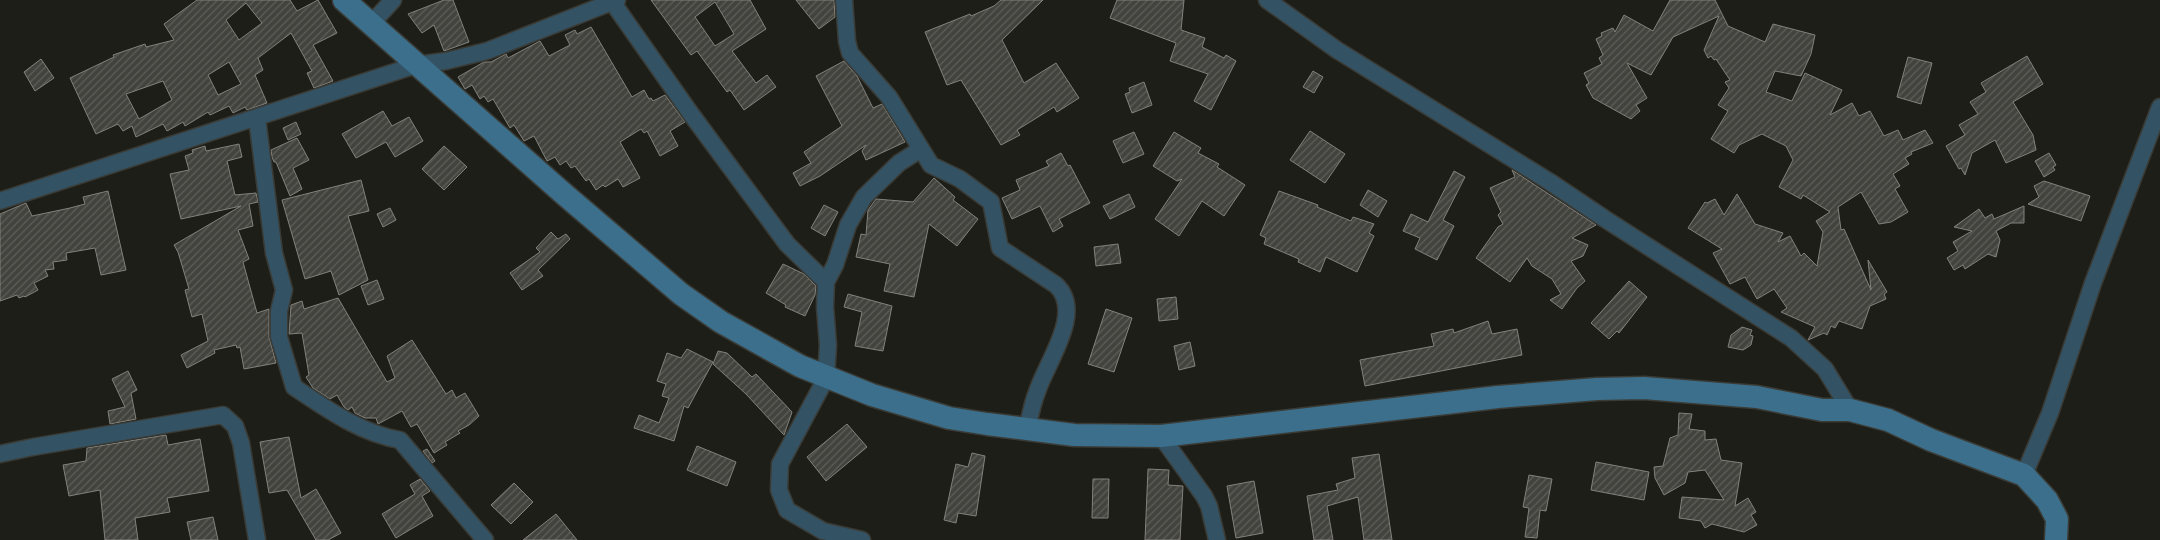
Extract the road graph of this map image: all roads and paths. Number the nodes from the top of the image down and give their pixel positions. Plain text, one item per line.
1 (344, 0) edge
2 (393, 0) edge
3 (844, 0) edge
4 (1267, 0) edge
5 (615, 1) edge
6 (371, 24) junction
7 (416, 65) junction
8 (2160, 107) edge
9 (257, 118) junction
10 (920, 149) junction
11 (0, 202) edge
12 (826, 282) junction
13 (826, 378) junction
14 (1850, 410) junction
15 (1027, 430) junction
16 (1161, 436) junction
17 (0, 454) edge
18 (2024, 476) junction
19 (257, 540) edge
20 (485, 540) edge
21 (862, 540) edge
22 (1217, 540) edge
23 (2056, 540) edge

1 - 6 street
2 - 6 street
3 - 10 street
4 - 14 street
5 - 7 street
5 - 12 street
6 - 7 street
7 - 9 street
7 - 13 street
8 - 18 street
9 - 11 street
9 - 20 street
10 - 12 street
10 - 15 street
12 - 13 street
13 - 15 street
13 - 21 street
14 - 16 street
14 - 18 street
15 - 16 street
16 - 22 street
17 - 19 street
18 - 23 street

